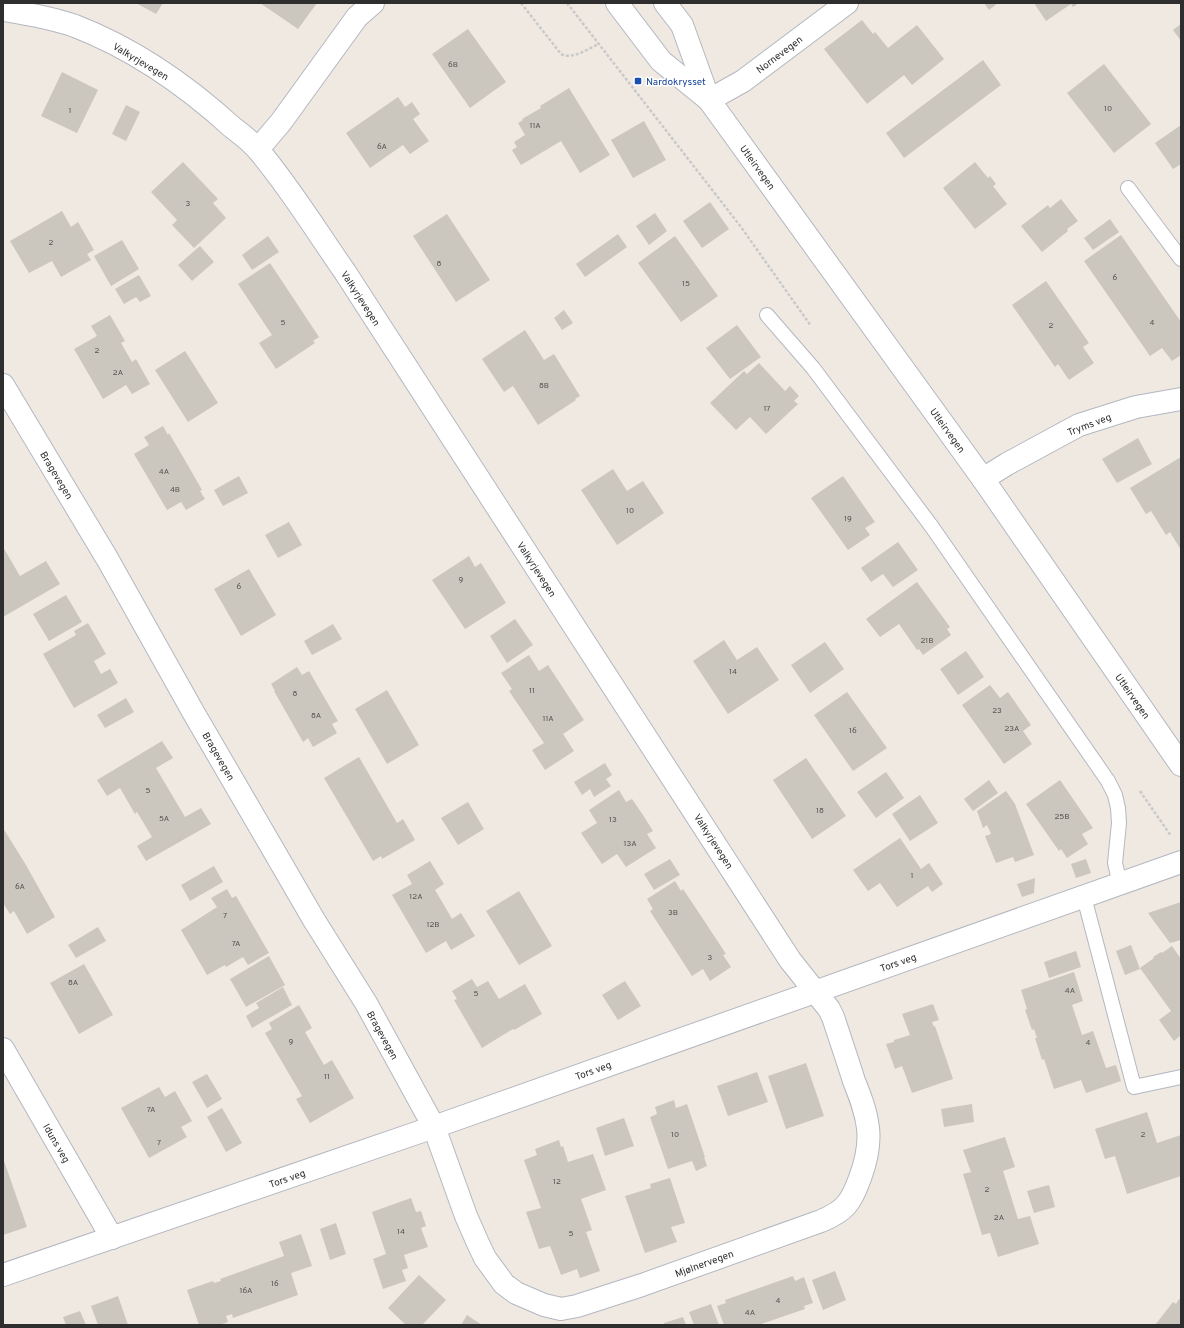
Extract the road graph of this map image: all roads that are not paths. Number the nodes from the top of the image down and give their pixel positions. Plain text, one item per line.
1 (373, 3) edge
2 (617, 3) edge
3 (665, 3) edge
4 (847, 3) edge
5 (4, 9) edge
6 (709, 100) junction
7 (258, 150) junction
8 (1128, 188) dead end
9 (1181, 259) edge
10 (767, 315) dead end
11 (3, 385) edge
12 (1181, 399) edge
13 (983, 479) junction
14 (1181, 765) edge
15 (1181, 862) edge
16 (1120, 884) junction
17 (1084, 897) junction
18 (814, 991) junction
19 (3, 1049) edge
20 (1181, 1077) edge
21 (434, 1127) junction
22 (112, 1238) junction
23 (3, 1275) edge

1 - 7 street
2 - 6 street, Utleirvegen
3 - 6 street, Utleirvegen
4 - 6 street, Nornevegen
5 - 7 street, Valkyrjevegen
6 - 13 street, Utleirvegen
7 - 18 street, Valkyrjevegen
8 - 9 lane
10 - 16 lane
11 - 21 street, Bragevegen
12 - 13 street, Tryms veg
13 - 14 street, Utleirvegen
15 - 16 street, Tors veg
16 - 17 street, Tors veg
17 - 18 street, Tors veg
17 - 20 lane
18 - 21 street, Tors veg
18 - 21 street, Mjølnervegen
19 - 22 street, Iduns veg
21 - 22 street, Tors veg
22 - 23 street, Tors veg

